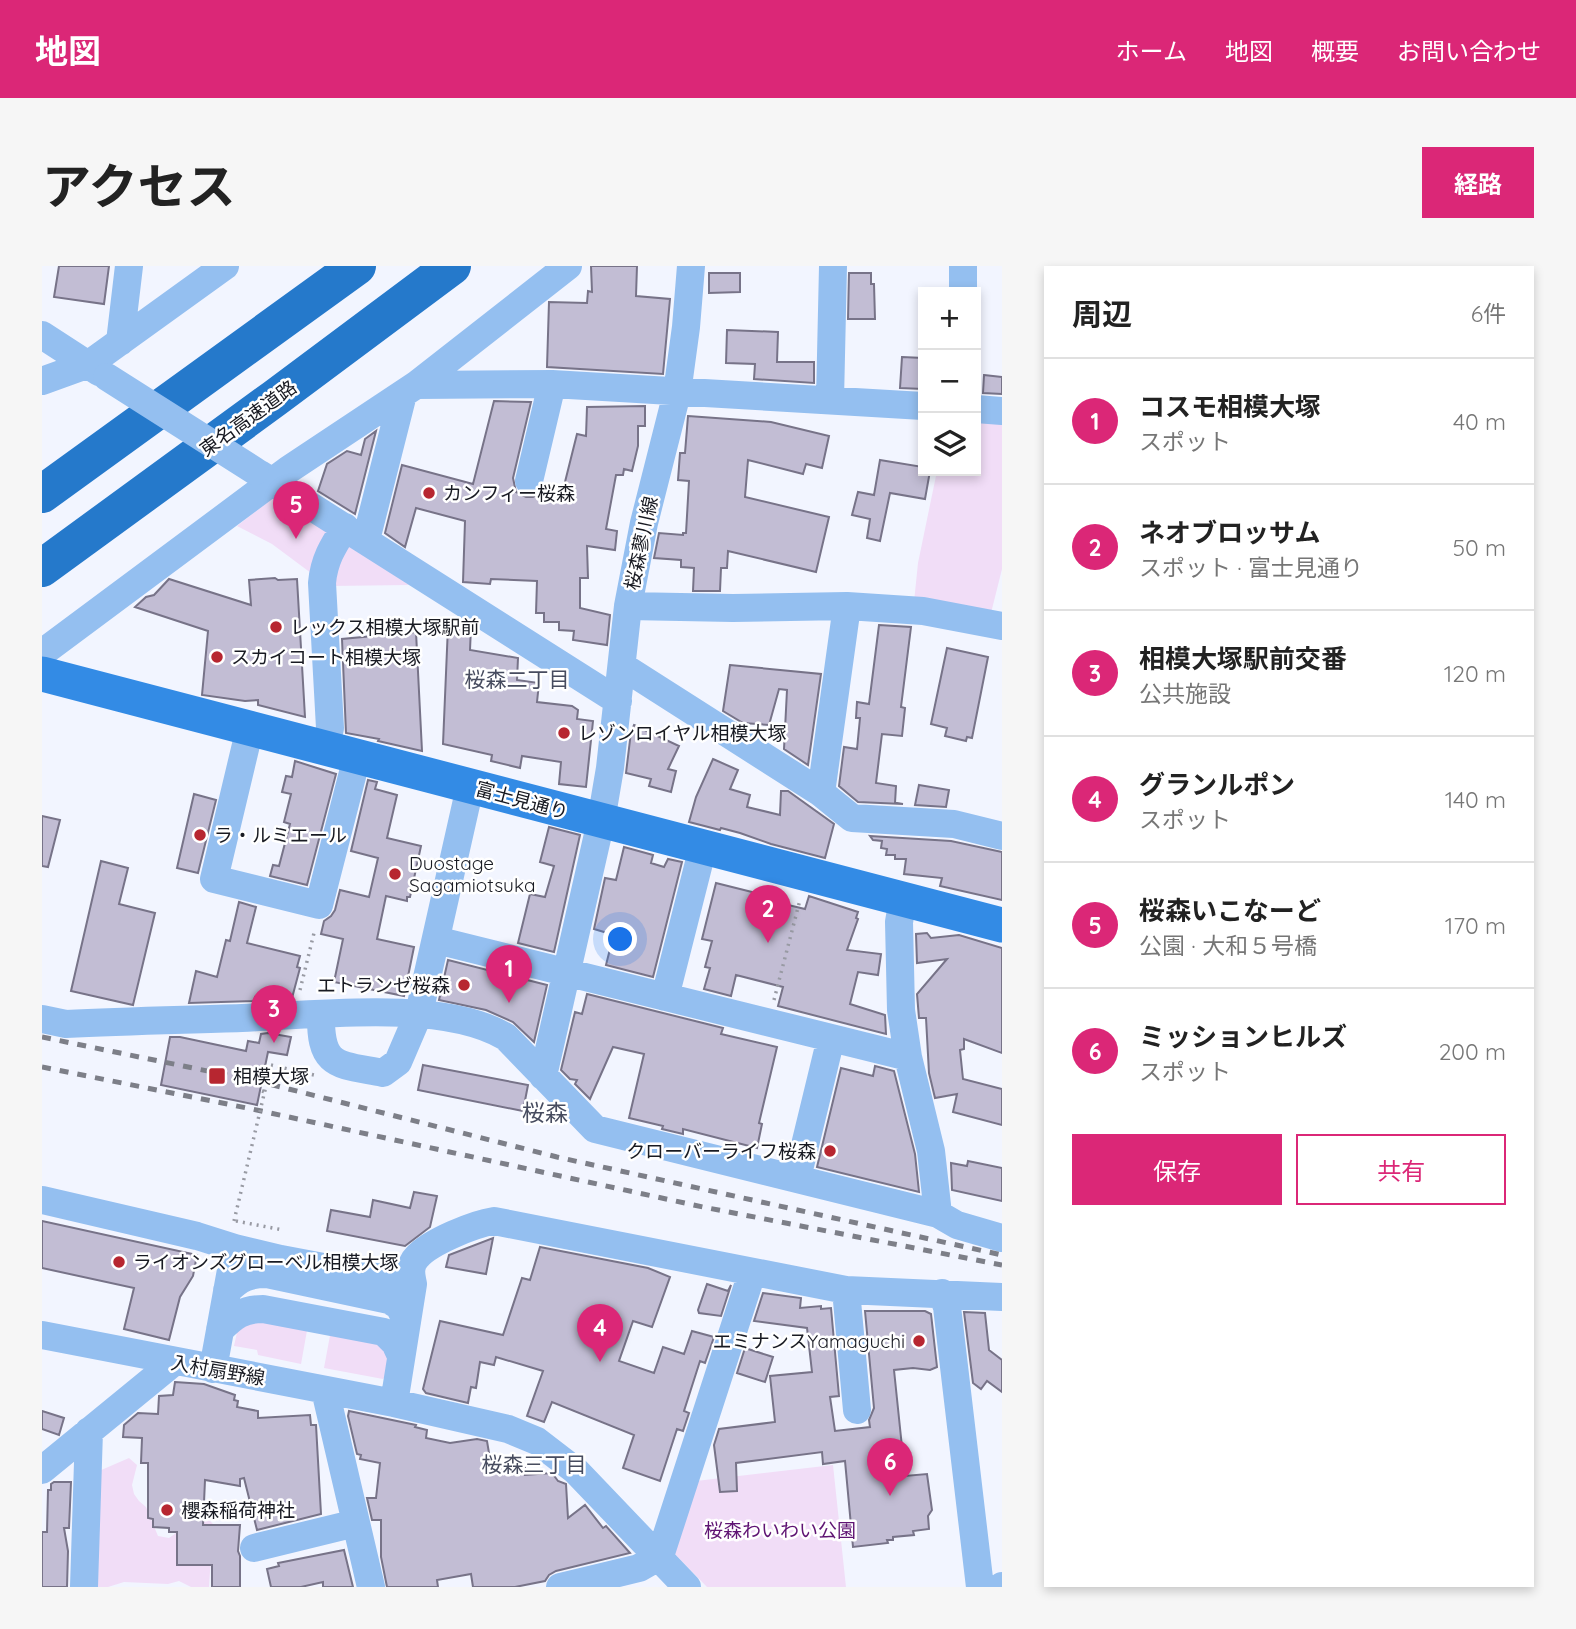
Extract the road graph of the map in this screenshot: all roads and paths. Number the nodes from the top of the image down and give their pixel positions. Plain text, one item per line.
1 (130, 266) edge
2 (225, 266) edge
3 (356, 266) edge
4 (452, 266) edge
5 (568, 266) edge
6 (691, 266) edge
7 (833, 266) edge
8 (963, 266) edge
9 (963, 287) edge
10 (42, 335) edge
11 (120, 342) junction
12 (98, 371) junction
13 (42, 382) edge
14 (552, 384) junction
15 (409, 390) junction
16 (677, 393) junction
17 (830, 400) junction
18 (918, 406) edge
19 (981, 409) edge
20 (1002, 411) edge
21 (264, 476) junction
22 (529, 481) dead end
23 (42, 495) edge
24 (355, 534) junction
25 (42, 568) edge
26 (628, 606) junction
27 (847, 606) junction
28 (1002, 626) edge
29 (42, 653) edge
30 (622, 666) junction
31 (42, 674) edge
32 (618, 701) junction
33 (250, 728) junction
34 (341, 752) junction
35 (470, 787) junction
36 (821, 793) junction
37 (601, 821) junction
38 (1002, 836) edge
39 (703, 847) junction
40 (803, 887) dead end
41 (903, 899) junction
42 (319, 905) junction
43 (1002, 925) edge
44 (436, 940) junction
45 (566, 972) junction
46 (299, 993) dead end
47 (665, 997) junction
48 (419, 1013) junction
49 (321, 1014) junction
50 (42, 1019) edge
51 (768, 1023) junction
52 (831, 1038) junction
53 (908, 1057) junction
54 (319, 1076) dead end
55 (543, 1076) junction
56 (797, 1178) junction
57 (42, 1200) edge
58 (937, 1214) junction
59 (283, 1230) dead end
60 (234, 1234) junction
61 (1002, 1238) edge
62 (752, 1272) junction
63 (413, 1284) junction
64 (846, 1290) junction
65 (942, 1293) junction
66 (1002, 1297) edge
67 (224, 1310) junction
68 (42, 1335) edge
69 (404, 1339) junction
70 (174, 1362) junction
71 (213, 1369) junction
72 (325, 1390) junction
73 (394, 1403) junction
74 (857, 1410) dead end
75 (89, 1431) junction
76 (42, 1470) edge
77 (356, 1523) junction
78 (254, 1548) dead end
79 (660, 1556) junction
80 (84, 1587) edge
81 (372, 1587) edge
82 (560, 1587) edge
83 (687, 1587) edge
84 (980, 1587) edge

1 - 11 street
2 - 11 street
3 - 23 highway
4 - 25 highway, 東名高速道路
5 - 15 street
6 - 16 street, 桜森蓼川線
7 - 17 street
8 - 9 street
10 - 12 street
11 - 12 street
12 - 13 street
12 - 21 street, bridge
14 - 15 street
14 - 16 street
14 - 22 street
15 - 21 street
15 - 24 street
16 - 17 street
16 - 26 street, 桜森蓼川線
17 - 18 street
19 - 20 street
21 - 24 street
21 - 29 street
24 - 32 street
24 - 34 street
26 - 27 street
26 - 30 street, 桜森蓼川線
27 - 28 street
27 - 36 street
30 - 32 street, 桜森蓼川線
30 - 36 street
31 - 33 main road, 富士見通り
32 - 37 street, 桜森蓼川線
33 - 34 main road, 富士見通り
33 - 42 street
34 - 35 main road, 富士見通り
34 - 42 street
35 - 37 main road, 富士見通り
35 - 44 street
36 - 38 street
37 - 39 main road, 富士見通り
37 - 45 street, 桜森蓼川線
39 - 41 main road, 富士見通り
39 - 47 street
40 - 51 path
41 - 43 main road, 富士見通り
41 - 53 street
42 - 46 path
44 - 45 street
44 - 48 street
45 - 47 street
45 - 55 street, 桜森蓼川線
47 - 51 street
48 - 49 street
48 - 49 street
48 - 55 street
49 - 50 street
51 - 52 street
52 - 53 street
52 - 56 street
53 - 58 street
54 - 60 path, bridge
55 - 56 street
56 - 58 street
57 - 60 street
58 - 61 street
59 - 60 path
60 - 63 street
60 - 67 street
62 - 63 street
62 - 64 street
62 - 79 street
63 - 69 street
64 - 65 street
64 - 74 street
65 - 66 street
65 - 84 street
67 - 69 street
67 - 69 street
67 - 71 street
68 - 70 street, 入村扇野線
69 - 73 street
70 - 71 street, 入村扇野線
70 - 75 street
71 - 72 street, 入村扇野線
72 - 73 street, 入村扇野線
72 - 77 street
73 - 79 street, 入村扇野線
75 - 76 street
75 - 80 street
77 - 78 street
77 - 81 street
79 - 82 street
79 - 83 street, 入村扇野線

